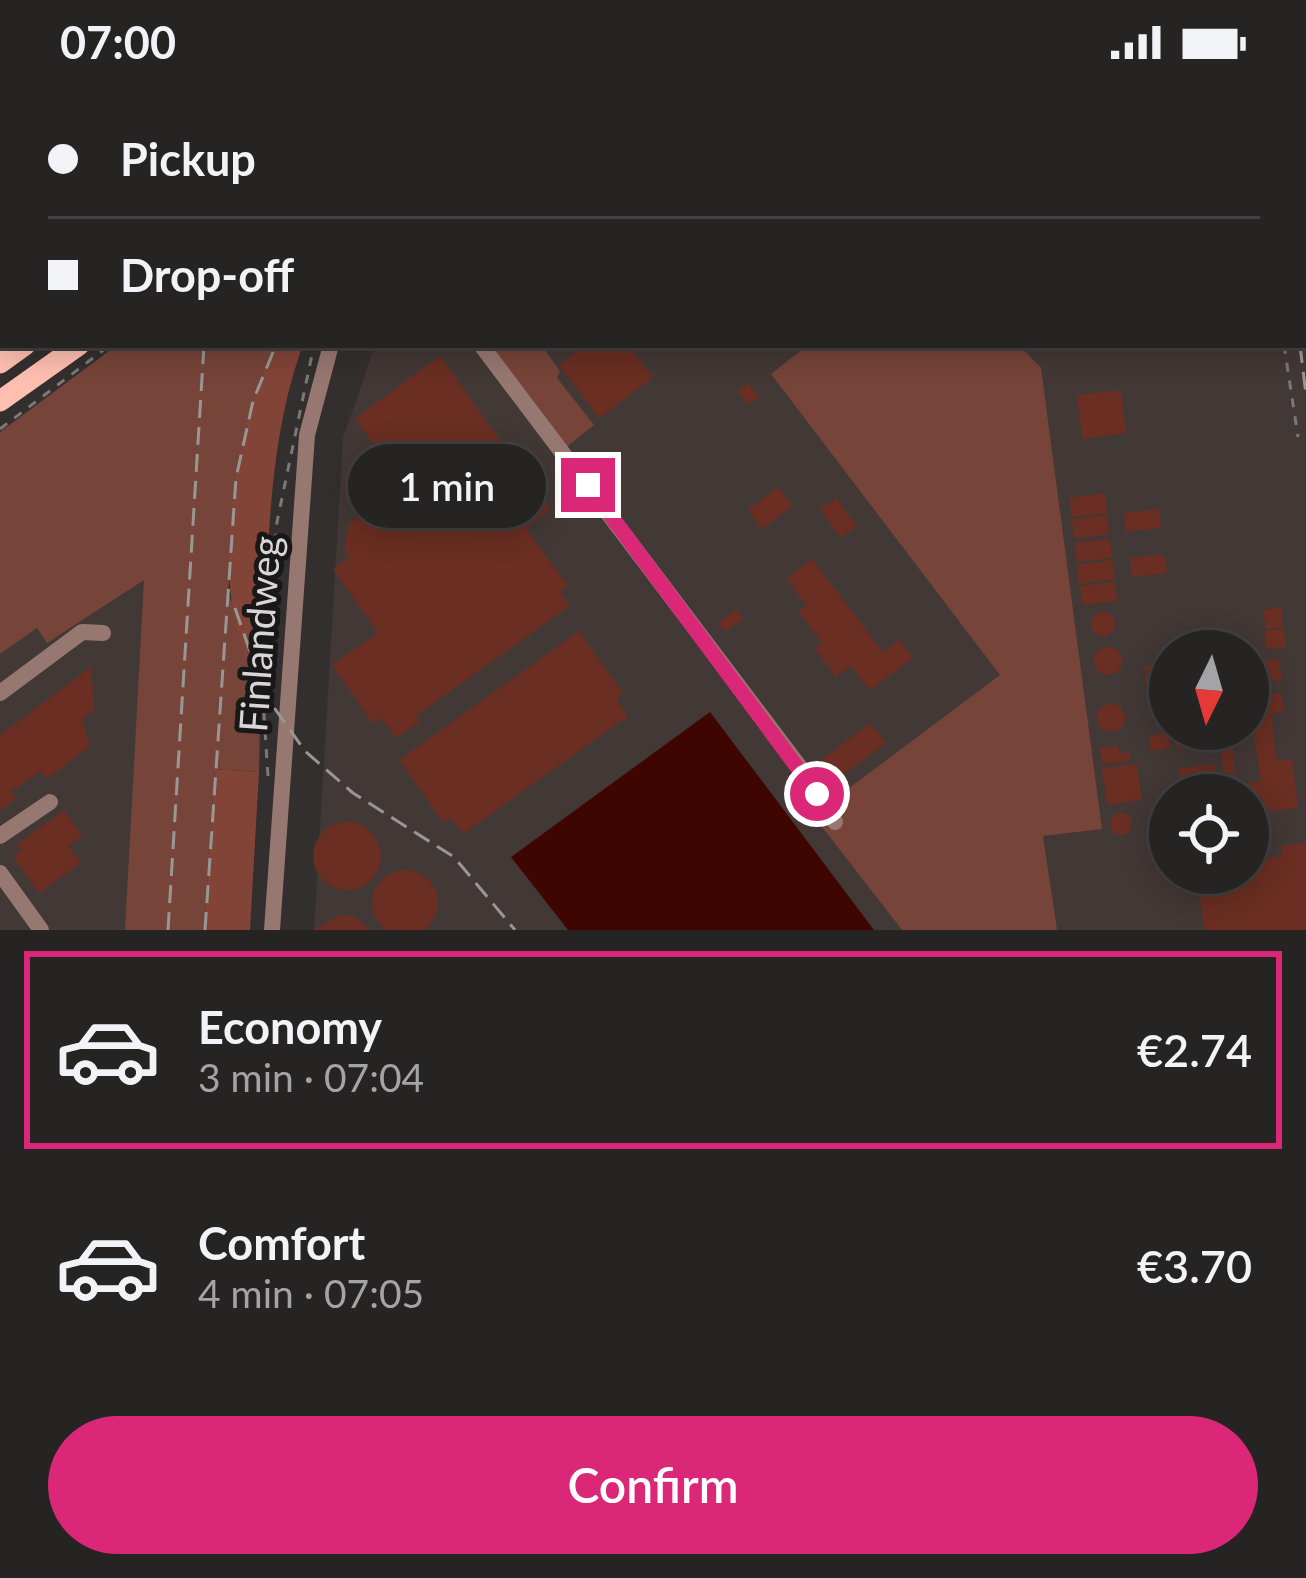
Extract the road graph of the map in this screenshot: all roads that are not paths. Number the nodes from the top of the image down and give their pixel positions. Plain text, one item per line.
1 (75, 348) edge
2 (330, 348) edge
3 (483, 348) edge
4 (0, 401) edge
5 (103, 634) dead end
6 (0, 693) edge
7 (50, 802) dead end
8 (835, 822) dead end
9 (0, 836) edge
10 (0, 873) edge
11 (40, 930) edge
12 (272, 930) edge

1 - 4 main road
2 - 12 street, Finlandweg
3 - 8 street
5 - 6 street
7 - 9 street
10 - 11 street

